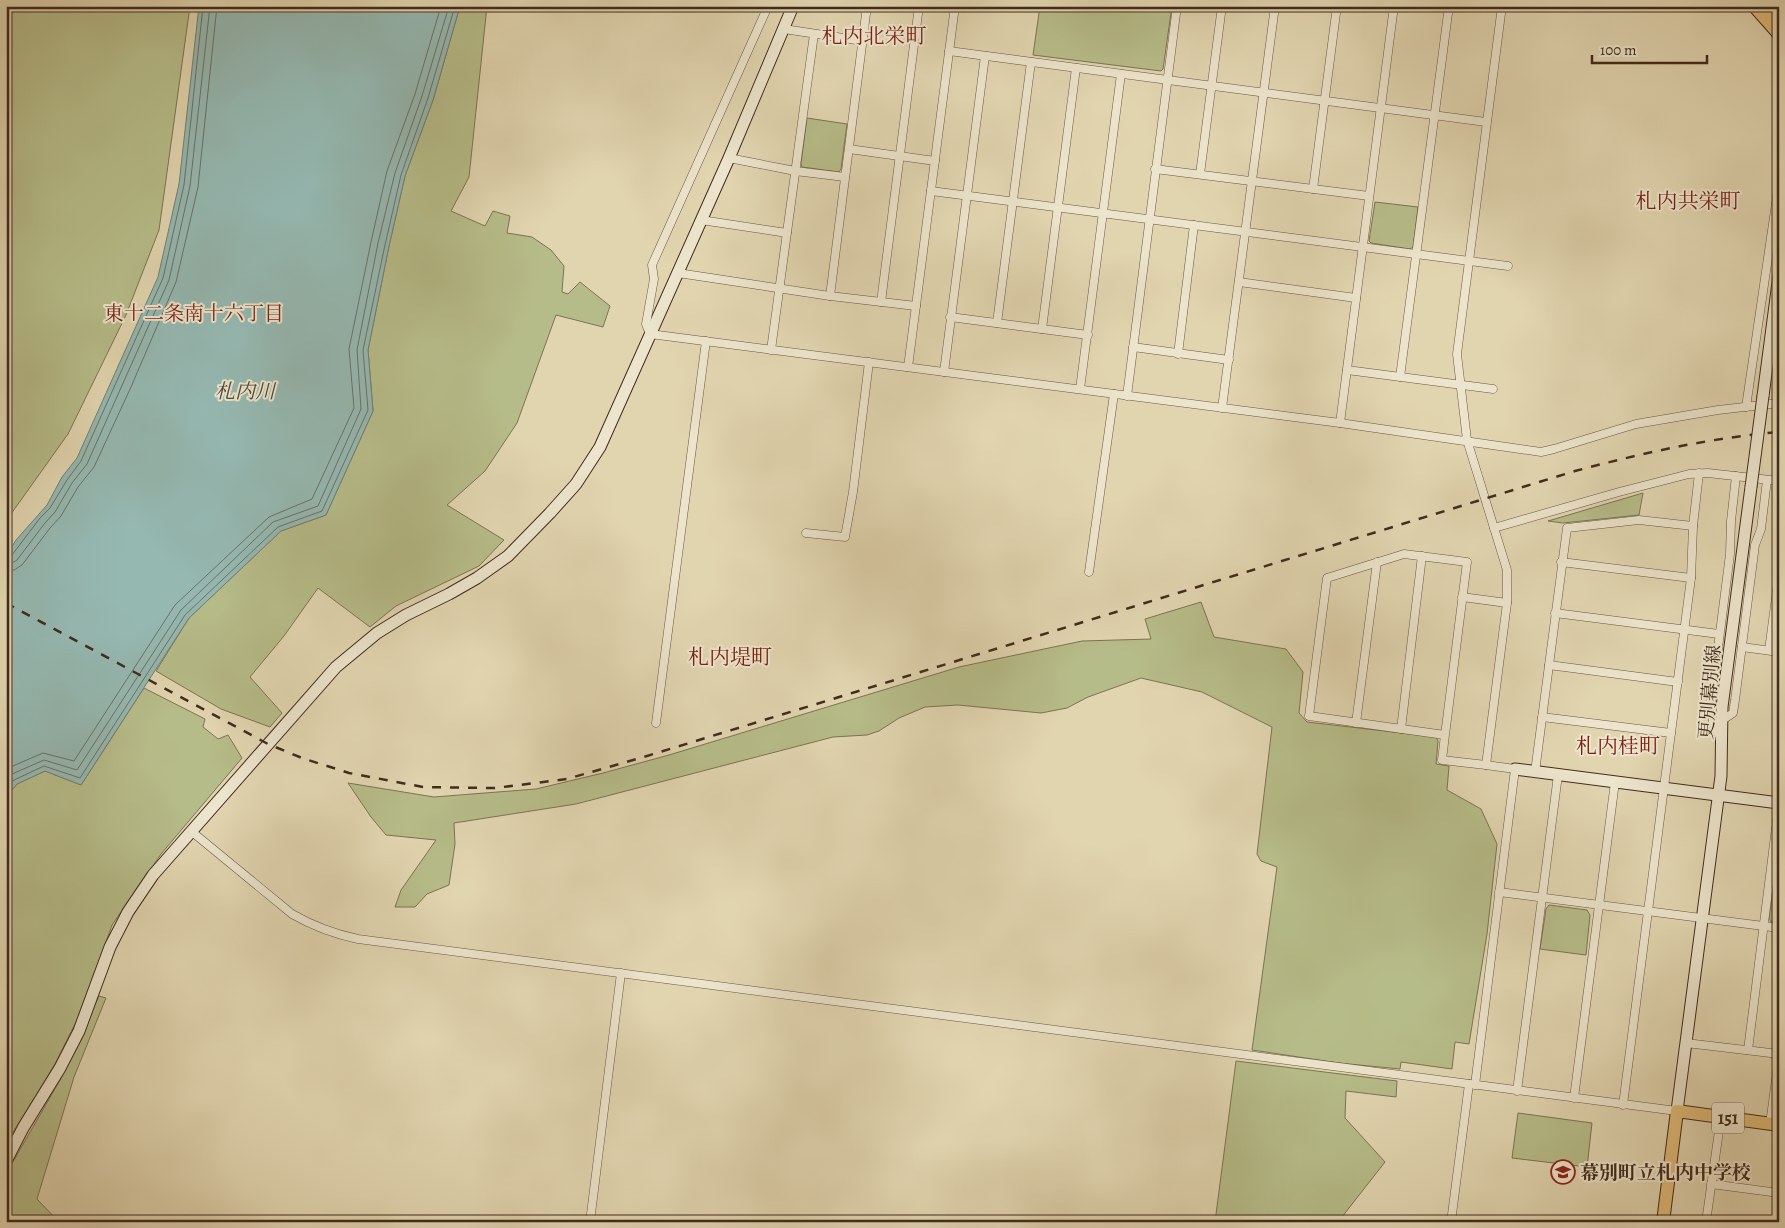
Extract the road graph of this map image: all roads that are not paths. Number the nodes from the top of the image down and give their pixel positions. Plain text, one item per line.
1 (768, 6) edge
2 (793, 6) edge
3 (867, 6) edge
4 (919, 6) edge
5 (955, 6) edge
6 (1177, 6) edge
7 (1222, 6) edge
8 (1275, 6) edge
9 (1337, 6) edge
10 (1394, 6) edge
11 (1449, 6) edge
12 (1502, 6) edge
13 (1756, 6) edge
14 (1773, 6) edge
15 (1779, 12) edge
16 (784, 29) junction
17 (1779, 32) edge
18 (814, 34) junction
19 (863, 41) junction
20 (949, 51) junction
21 (985, 56) junction
22 (1031, 62) junction
23 (1076, 68) junction
24 (1121, 74) junction
25 (1168, 80) junction
26 (1212, 86) junction
27 (1263, 93) junction
28 (1324, 101) junction
29 (1381, 108) junction
30 (1434, 115) junction
31 (1486, 122) junction
32 (849, 149) junction
33 (899, 155) junction
34 (729, 158) junction
35 (935, 160) junction
36 (1155, 169) junction
37 (795, 171) junction
38 (1200, 174) junction
39 (845, 177) junction
40 (1252, 181) junction
41 (1779, 183) edge
42 (1314, 189) junction
43 (931, 191) junction
44 (966, 196) junction
45 (1369, 196) junction
46 (1012, 202) junction
47 (1058, 208) junction
48 (1103, 214) junction
49 (701, 220) junction
50 (1149, 220) junction
51 (1194, 225) junction
52 (1246, 232) junction
53 (787, 233) junction
54 (1363, 247) junction
55 (1416, 254) junction
56 (1468, 261) junction
57 (1508, 266) dead end
58 (678, 273) junction
59 (1779, 275) edge
60 (1239, 282) junction
61 (779, 289) junction
62 (830, 296) junction
63 (1356, 298) junction
64 (881, 302) junction
65 (916, 306) junction
66 (950, 317) junction
67 (997, 323) junction
68 (1042, 329) junction
69 (650, 334) junction
70 (1088, 335) junction
71 (706, 341) junction
72 (1132, 347) junction
73 (771, 350) junction
74 (1178, 354) junction
75 (1229, 360) junction
76 (869, 362) junction
77 (908, 366) junction
78 (1347, 370) junction
79 (944, 372) junction
80 (1400, 377) junction
81 (1461, 385) junction
82 (1080, 389) junction
83 (1493, 389) dead end
84 (1114, 394) junction
85 (1779, 394) edge
86 (1127, 396) junction
87 (1778, 403) edge
88 (1746, 407) junction
89 (1222, 408) junction
90 (1340, 423) junction
91 (1467, 440) junction
92 (1699, 473) junction
93 (1736, 476) junction
94 (1767, 480) junction
95 (1779, 481) edge
96 (1693, 526) junction
97 (1494, 528) junction
98 (806, 534) dead end
99 (1422, 556) junction
100 (1377, 562) junction
101 (1561, 562) junction
102 (1089, 572) dead end
103 (1779, 575) edge
104 (1691, 578) junction
105 (1462, 597) junction
106 (1507, 603) junction
107 (1555, 613) junction
108 (1684, 630) junction
109 (1719, 634) junction
110 (1742, 647) junction
111 (1769, 650) junction
112 (1779, 652) edge
113 (1549, 665) junction
114 (1678, 682) junction
115 (1542, 717) junction
116 (1721, 722) junction
117 (656, 723) dead end
118 (1356, 723) junction
119 (1401, 729) junction
120 (1671, 733) junction
121 (1445, 735) junction
122 (1721, 740) junction
123 (1486, 765) junction
124 (1515, 769) junction
125 (1535, 772) junction
126 (1558, 774) junction
127 (1615, 782) junction
128 (1664, 788) junction
129 (1718, 795) junction
130 (1779, 804) edge
131 (191, 832) junction
132 (1499, 892) junction
133 (1542, 898) junction
134 (1599, 906) junction
135 (1648, 912) junction
136 (1702, 919) junction
137 (1763, 926) junction
138 (1779, 928) edge
139 (621, 973) junction
140 (1686, 1043) junction
141 (1748, 1050) junction
142 (1779, 1056) edge
143 (1472, 1085) junction
144 (1517, 1091) junction
145 (1574, 1098) junction
146 (1623, 1104) junction
147 (1676, 1111) junction
148 (1721, 1117) junction
149 (1774, 1124) edge
150 (6, 1161) edge
151 (1712, 1184) junction
152 (1779, 1193) edge
153 (590, 1222) edge
154 (1451, 1222) edge
155 (1663, 1222) edge
156 (1706, 1222) edge

1 - 69 street
2 - 16 street
3 - 19 street
4 - 33 street
5 - 20 street
6 - 25 street
7 - 26 street
8 - 27 street
9 - 28 street
10 - 29 street
11 - 30 street
12 - 31 street
13 - 17 highway
14 - 15 highway
16 - 18 street
16 - 34 street
18 - 19 street
18 - 37 street
19 - 32 street
20 - 21 street
20 - 35 street
21 - 22 street
21 - 44 street
22 - 23 street
22 - 46 street
23 - 24 street
23 - 47 street
24 - 25 street
24 - 48 street
25 - 26 street
25 - 36 street
26 - 27 street
26 - 38 street
27 - 28 street
27 - 40 street
28 - 29 street
28 - 42 street
29 - 30 street
29 - 45 street
30 - 31 street
30 - 55 street
31 - 56 street
32 - 33 street
32 - 39 street
33 - 35 street
33 - 64 street
34 - 37 street
34 - 49 street
35 - 43 street
36 - 38 street
36 - 50 street
37 - 39 street
37 - 53 street
38 - 40 street
39 - 62 street
40 - 42 street
40 - 52 street
41 - 88 street
42 - 45 street
43 - 44 street
43 - 65 street
44 - 46 street
44 - 66 street
45 - 54 street
46 - 47 street
46 - 67 street
47 - 48 street
47 - 68 street
48 - 50 street
48 - 70 street
49 - 53 street
49 - 58 street
50 - 51 street
50 - 72 street
51 - 52 street
51 - 74 street
52 - 54 street
52 - 60 street
53 - 61 street
54 - 55 street
54 - 63 street
55 - 56 street
55 - 80 street
56 - 57 street
56 - 81 street
58 - 61 street
58 - 69 street
59 - 116 street, 更別幕別線, bridge
60 - 63 street
60 - 75 street
61 - 62 street
61 - 73 street
62 - 64 street
63 - 78 street
64 - 65 street
65 - 77 street
66 - 67 street
66 - 79 street
67 - 68 street
68 - 70 street
69 - 71 street
69 - 131 street
70 - 82 street
71 - 73 street
71 - 117 street
72 - 74 street
72 - 86 street
73 - 76 street
74 - 75 street
75 - 89 street
76 - 77 street
76 - 98 street
77 - 79 street
78 - 80 street
78 - 90 street
79 - 82 street
80 - 81 street
81 - 83 street
81 - 91 street
82 - 84 street
84 - 86 street
84 - 102 street
85 - 87 street
86 - 89 street
87 - 88 street
88 - 91 street
89 - 90 street
90 - 91 street
91 - 97 street
92 - 93 street
92 - 96 street
92 - 97 street
93 - 94 street
93 - 109 street
94 - 95 street
94 - 110 street
96 - 101 street
96 - 104 street
97 - 106 street
99 - 100 street
99 - 105 street
99 - 119 street
100 - 118 street
100 - 118 street
101 - 104 street
101 - 107 street
103 - 111 street
104 - 108 street
105 - 106 street
105 - 121 street
106 - 123 street
107 - 108 street
107 - 113 street
108 - 109 street
108 - 114 street
109 - 122 street
110 - 111 street
110 - 116 street
111 - 112 street
113 - 114 street
113 - 115 street
114 - 120 street
115 - 120 street
115 - 125 street
116 - 122 street, 更別幕別線
118 - 119 street
119 - 121 street
120 - 128 street
121 - 123 street
122 - 129 street, 更別幕別線
123 - 124 street
124 - 125 street
124 - 132 street
125 - 126 street
126 - 127 street
126 - 133 street
127 - 128 street
127 - 134 street
128 - 129 street
128 - 135 street
129 - 130 street
129 - 136 street, 更別幕別線
130 - 137 street
131 - 139 street
131 - 150 street
132 - 133 street
132 - 143 street
133 - 134 street
133 - 144 street
134 - 135 street
134 - 145 street
135 - 136 street
135 - 146 street
136 - 137 street
136 - 140 street, 更別幕別線
137 - 138 street
137 - 141 street
139 - 143 street
139 - 153 street
140 - 141 street
140 - 147 street, 更別幕別線
141 - 142 street
142 - 149 street
143 - 144 street
143 - 154 street
144 - 145 street
145 - 146 street
146 - 147 street
147 - 148 main road, 151
147 - 155 main road
148 - 149 main road, 151
148 - 151 street
151 - 152 street
151 - 156 street

